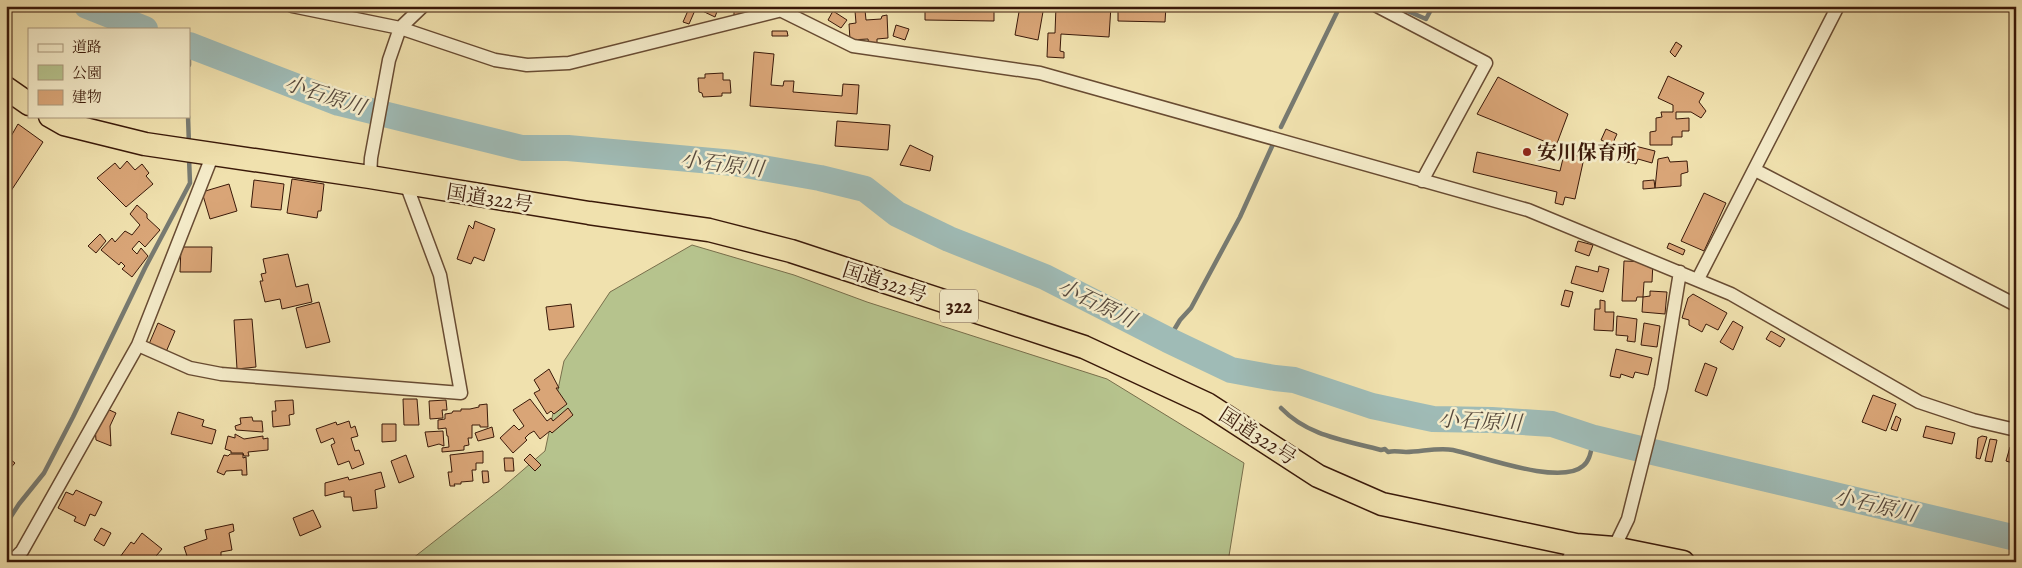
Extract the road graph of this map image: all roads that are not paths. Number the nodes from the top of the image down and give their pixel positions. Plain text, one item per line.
1 (292, 6) edge
2 (423, 6) edge
3 (798, 6) edge
4 (1377, 6) edge
5 (1838, 6) edge
6 (776, 9) edge
7 (400, 28) junction
8 (6, 88) edge
9 (28, 103) edge
10 (54, 118) edge
11 (207, 153) junction
12 (370, 168) junction
13 (1755, 170) junction
14 (1422, 181) junction
15 (406, 184) junction
16 (1680, 272) junction
17 (1698, 279) junction
18 (2016, 305) edge
19 (138, 345) junction
20 (2016, 430) edge
21 (1614, 548) junction
22 (1572, 553) edge
23 (11, 562) edge
24 (1683, 562) edge

1 - 7 street
2 - 7 street
3 - 6 street
4 - 14 street
5 - 13 street
6 - 7 street
6 - 14 street
7 - 12 street
8 - 9 highway
10 - 11 highway, 国道322号 / 322
11 - 12 highway, 国道322号 / 322
11 - 19 street
12 - 15 highway, 国道322号 / 322
13 - 17 street
13 - 18 street
14 - 16 street
15 - 19 street
15 - 22 highway, 国道322号 / 322
16 - 17 street
16 - 21 street
17 - 20 street
19 - 23 street
21 - 22 highway, 国道322号 / 322
21 - 24 highway, 国道322号 / 322

